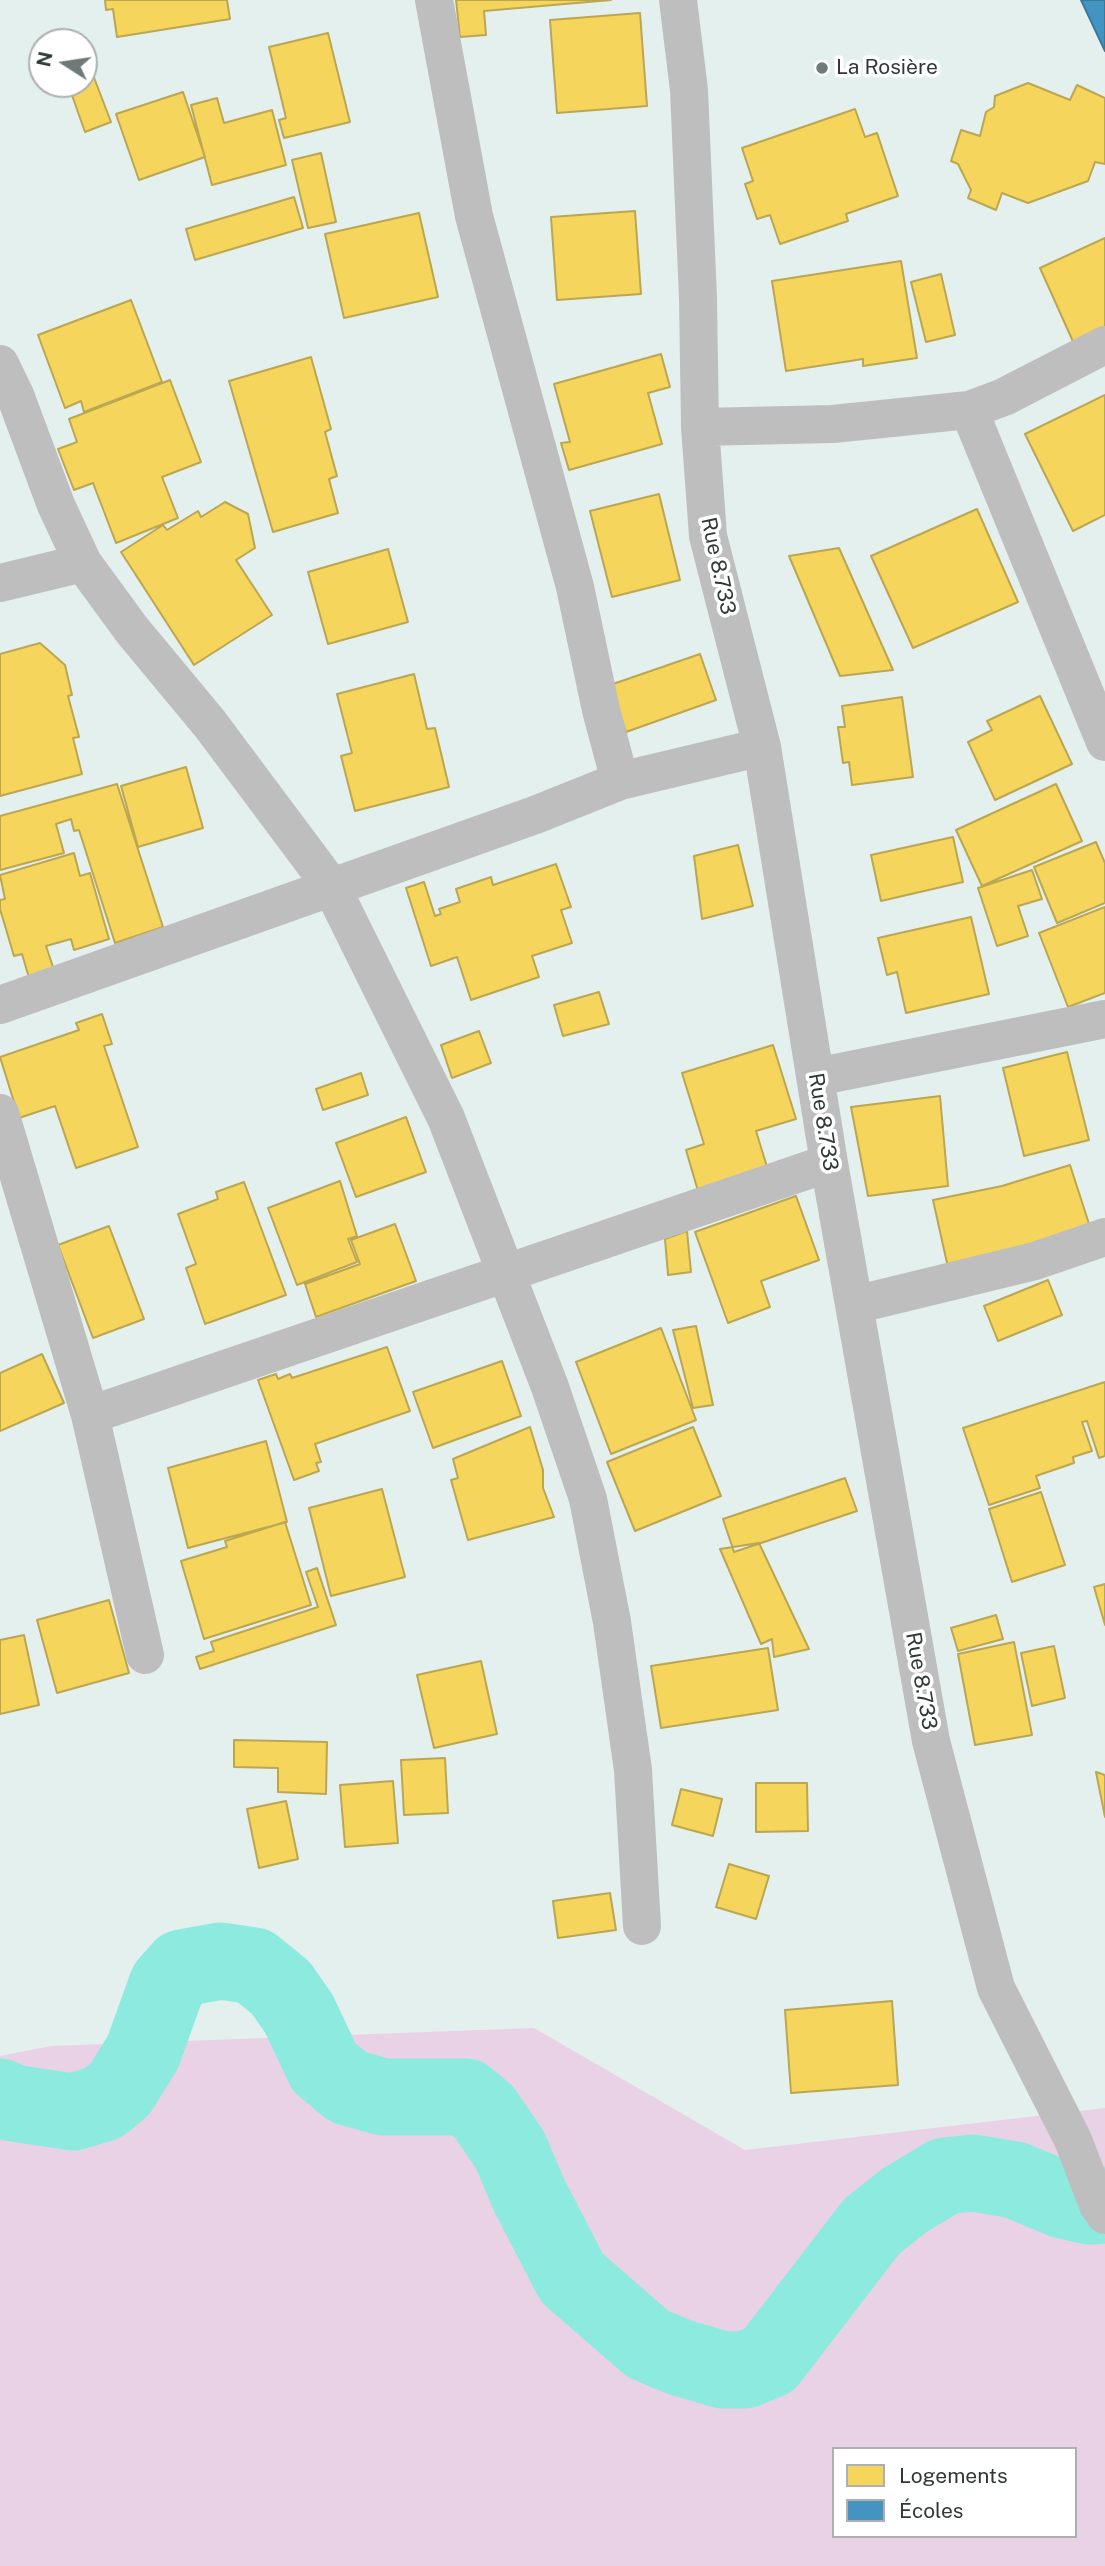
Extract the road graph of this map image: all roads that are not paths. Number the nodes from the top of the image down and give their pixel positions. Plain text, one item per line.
1 (434, 0) edge
2 (678, 0) edge
3 (1105, 345) edge
4 (0, 364) edge
5 (969, 410) junction
6 (700, 427) junction
7 (83, 563) junction
8 (0, 583) edge
9 (1105, 742) edge
10 (762, 747) junction
11 (620, 781) junction
12 (331, 886) junction
13 (0, 1005) edge
14 (1105, 1019) edge
15 (816, 1077) junction
16 (0, 1113) edge
17 (829, 1163) junction
18 (1105, 1237) edge
19 (506, 1272) junction
20 (854, 1305) junction
21 (90, 1415) junction
22 (145, 1655) dead end
23 (642, 1926) dead end
24 (1105, 2215) edge

1 - 11 street
2 - 6 street, Rue 8.733
3 - 5 street
4 - 7 street
5 - 6 street
5 - 9 street
6 - 10 street, Rue 8.733
7 - 8 street
7 - 12 street
10 - 11 street
10 - 15 street, Rue 8.733
11 - 12 street
12 - 13 street
12 - 19 street
14 - 15 street
15 - 17 street, Rue 8.733
16 - 21 street
17 - 19 street
17 - 20 street, Rue 8.733
18 - 20 street
19 - 21 street
19 - 23 street
20 - 24 street, Rue 8.733
21 - 22 street

